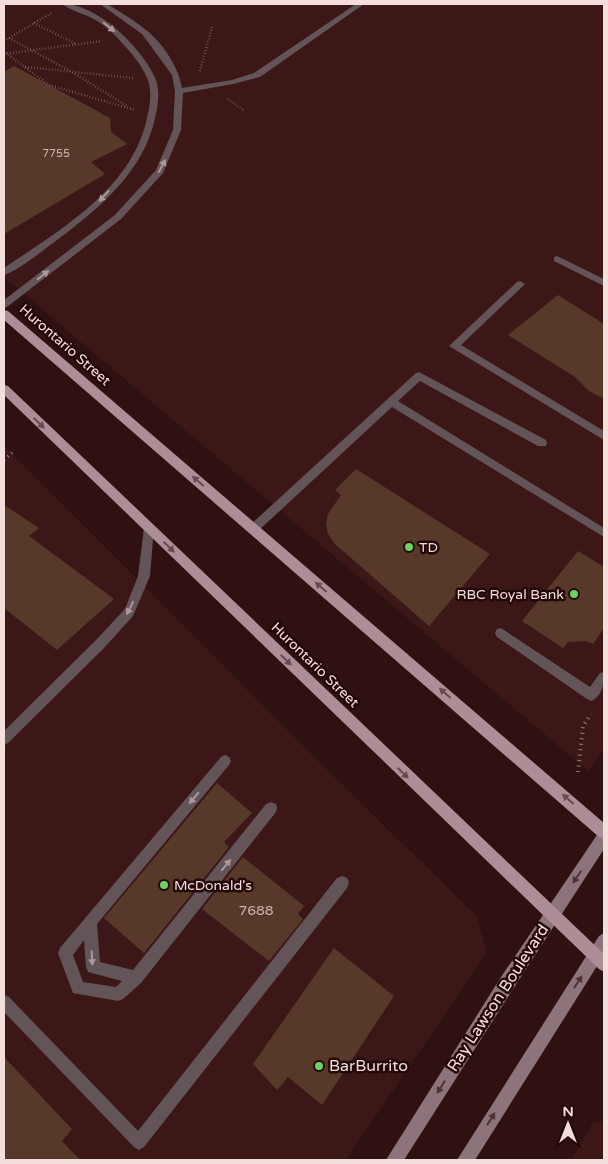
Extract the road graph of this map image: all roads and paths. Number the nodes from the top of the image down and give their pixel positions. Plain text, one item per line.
1 (67, 4) edge
2 (103, 4) edge
3 (360, 4) edge
4 (56, 10) dead end
5 (34, 23) junction
6 (212, 27) dead end
7 (9, 38) junction
8 (4, 41) edge
9 (107, 41) dead end
10 (77, 44) junction
11 (33, 50) junction
12 (5, 53) edge
13 (25, 67) junction
14 (72, 72) junction
15 (192, 72) dead end
16 (134, 78) dead end
17 (178, 91) junction
18 (133, 109) junction
19 (141, 112) dead end
20 (557, 259) dead end
21 (4, 272) edge
22 (604, 283) edge
23 (520, 284) dead end
24 (4, 304) edge
25 (4, 314) edge
26 (4, 389) edge
27 (391, 402) junction
28 (604, 436) edge
29 (542, 443) dead end
30 (15, 450) dead end
31 (4, 460) edge
32 (149, 528) junction
33 (253, 529) junction
34 (604, 533) edge
35 (501, 633) dead end
36 (604, 677) edge
37 (591, 714) dead end
38 (4, 739) edge
39 (226, 761) dead end
40 (578, 772) dead end
41 (271, 808) dead end
42 (604, 832) edge
43 (604, 837) edge
44 (342, 883) dead end
45 (552, 916) junction
46 (90, 922) junction
47 (604, 941) edge
48 (599, 960) edge
49 (136, 978) junction
50 (4, 1002) edge
51 (394, 1160) edge
52 (465, 1160) edge

1 -> 21 lane
2 - 17 lane
3 - 17 lane
4 - 5 path
5 - 7 path
5 - 10 path
6 - 15 path
7 - 8 path
7 - 11 path
9 - 10 path
10 - 11 path
11 - 12 path
11 - 14 path
12 - 13 path
13 - 14 path
13 - 18 path
14 - 16 path
14 - 18 path
24 -> 17 lane
18 - 19 path
20 - 22 lane
23 - 28 lane
33 -> 25 main road, Hurontario Street
26 -> 32 main road, Hurontario Street
27 - 29 lane
27 - 33 lane
27 - 34 lane
30 - 31 path
32 -> 38 lane
32 -> 45 main road, Hurontario Street
42 -> 33 main road, Hurontario Street
35 - 36 lane
37 - 40 path
39 -> 46 lane
49 -> 41 lane
43 -> 45 street, Ray Lawson Boulevard
44 - 50 lane
45 - 48 main road, Hurontario Street
45 -> 51 street, Ray Lawson Boulevard
46 -> 49 lane
46 - 49 lane
47 - 48 street
52 -> 48 street

